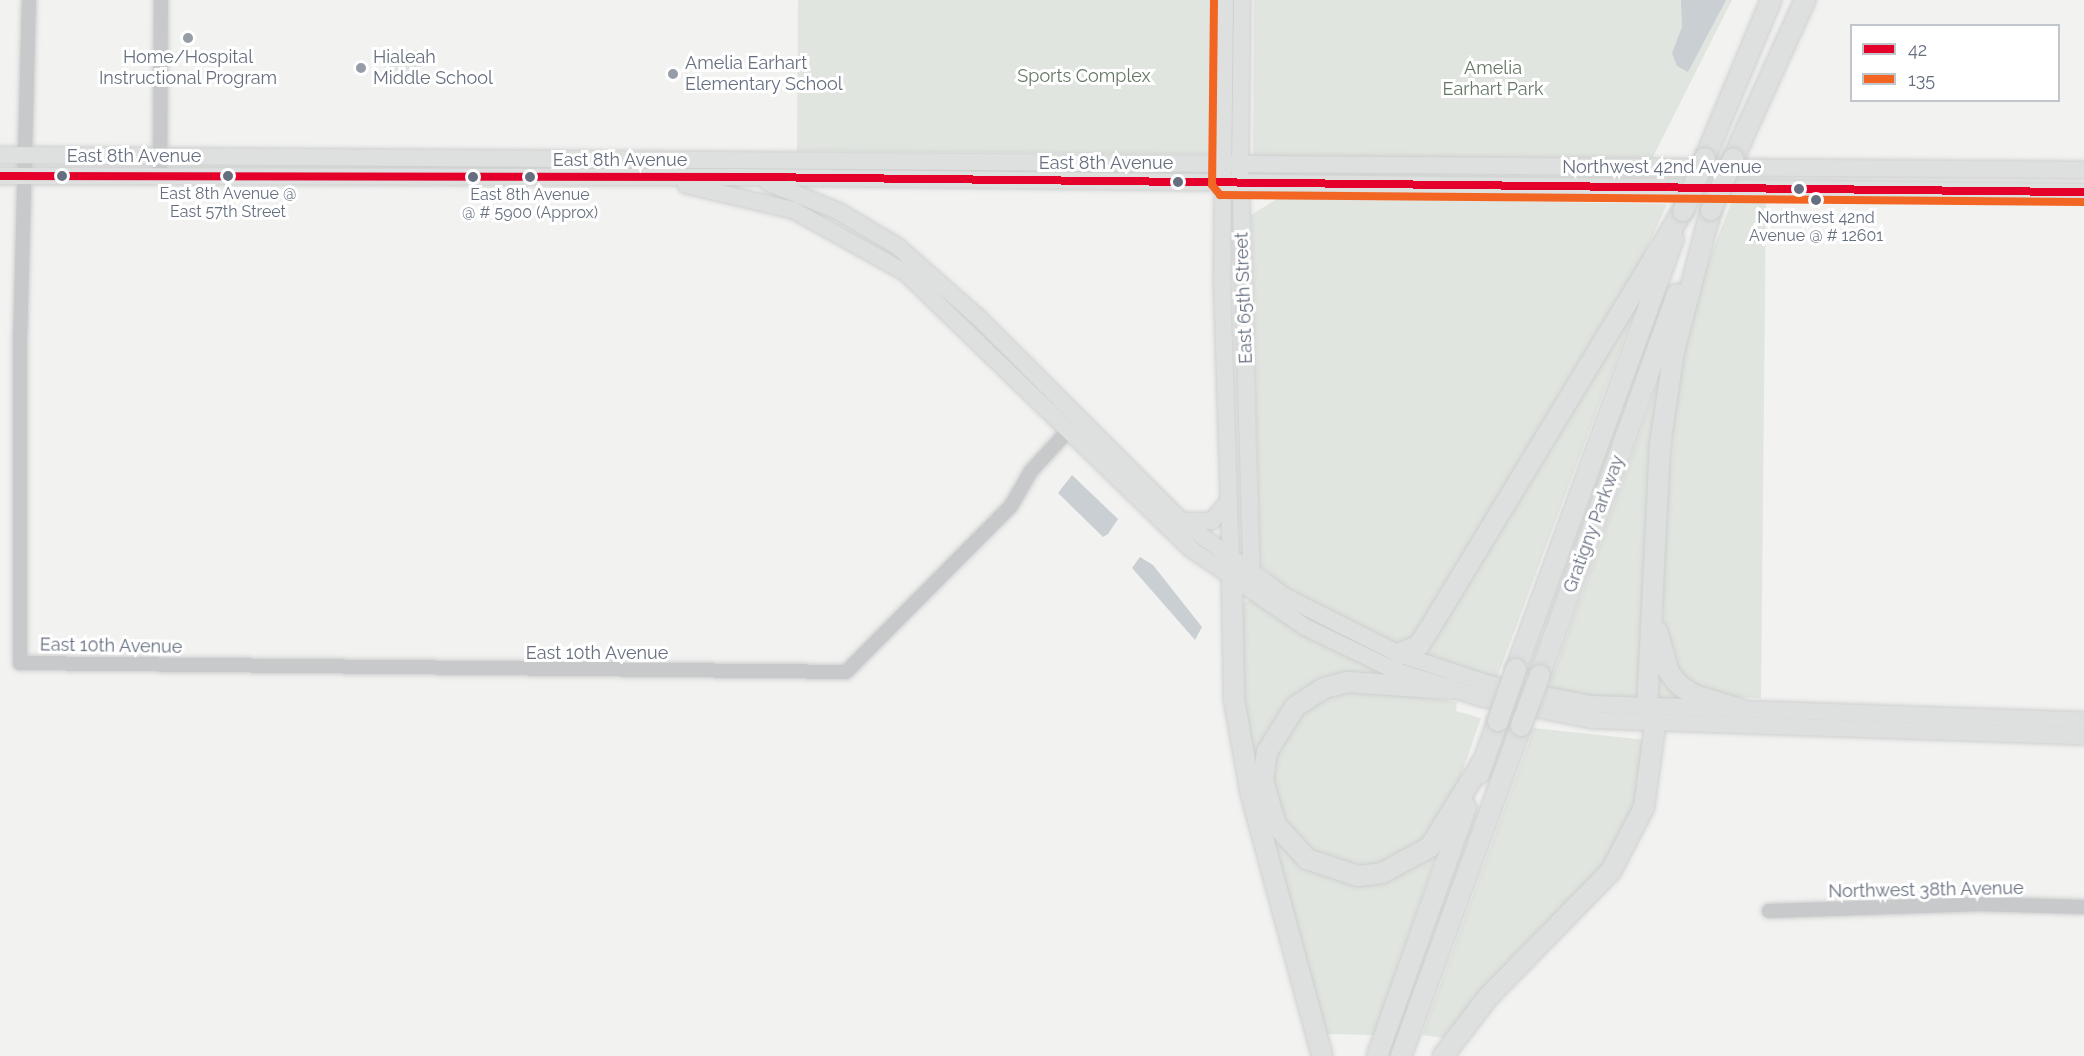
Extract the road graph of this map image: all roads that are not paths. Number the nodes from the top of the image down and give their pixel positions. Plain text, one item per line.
1 (29, 0) edge
2 (160, 0) edge
3 (1225, 0) edge
4 (1242, 0) edge
5 (1771, 0) edge
6 (1805, 0) edge
7 (0, 155) edge
8 (27, 155) junction
9 (160, 156) junction
10 (366, 158) junction
11 (566, 159) junction
12 (694, 160) junction
13 (1021, 163) junction
14 (1222, 164) junction
15 (1240, 164) junction
16 (1879, 168) junction
17 (2084, 170) edge
18 (0, 176) edge
19 (26, 176) junction
20 (160, 177) junction
21 (624, 177) junction
22 (752, 177) junction
23 (565, 178) junction
24 (366, 179) junction
25 (1021, 183) junction
26 (1222, 185) junction
27 (1240, 185) junction
28 (1880, 190) junction
29 (2084, 192) edge
30 (1711, 210) junction
31 (1683, 211) junction
32 (1073, 426) junction
33 (1228, 502) junction
34 (1181, 520) junction
35 (1231, 558) junction
36 (1252, 575) junction
37 (1232, 582) junction
38 (1253, 595) junction
39 (1652, 605) junction
40 (1399, 654) junction
41 (1450, 689) junction
42 (1743, 710) junction
43 (1651, 718) junction
44 (2084, 720) edge
45 (2084, 736) edge
46 (1483, 761) junction
47 (2084, 908) edge
48 (1769, 911) dead end
49 (1322, 1056) edge
50 (1377, 1056) edge
51 (1401, 1056) edge
52 (1443, 1056) edge

1 - 8 street
2 - 9 street
3 - 14 main road, East 65th Street
4 - 15 main road, East 65th Street
5 - 31 highway, Gratigny Parkway, bridge
6 - 30 highway, Gratigny Parkway, bridge
7 - 8 main road, East 8th Avenue
8 - 9 main road, East 8th Avenue
8 - 19 street
9 - 10 main road, East 8th Avenue
9 - 20 street
10 - 11 main road, East 8th Avenue
10 - 24 main road
11 - 12 main road, East 8th Avenue
11 - 23 main road
12 - 13 main road, East 8th Avenue
12 - 22 main road
13 - 14 main road, East 8th Avenue
13 - 25 main road
14 - 15 main road, East 8th Avenue
14 - 26 main road, East 65th Street
15 - 16 main road, Northwest 42nd Avenue
15 - 27 main road, East 65th Street
16 - 17 main road, Northwest 42nd Avenue
16 - 28 main road
18 - 19 main road, East 8th Avenue
19 - 20 main road, East 8th Avenue
19 - 32 street, East 10th Avenue
20 - 24 main road, East 8th Avenue
21 - 22 main road, East 8th Avenue
21 - 23 main road, East 8th Avenue
21 - 32 main road
22 - 25 main road, East 8th Avenue
22 - 32 main road
23 - 24 main road, East 8th Avenue
25 - 26 main road, East 8th Avenue
26 - 27 main road, Northwest 42nd Avenue
26 - 33 main road, East 65th Street
27 - 28 main road, Northwest 42nd Avenue
27 - 36 main road, East 65th Street
28 - 29 main road, Northwest 42nd Avenue
30 - 39 highway
30 - 51 highway, Gratigny Parkway, bridge
31 - 40 highway
31 - 46 highway, Gratigny Parkway, bridge
32 - 34 main road
32 - 37 main road
33 - 34 main road
33 - 35 main road, East 65th Street
34 - 35 main road
35 - 36 main road
35 - 37 main road, East 65th Street
36 - 38 main road, East 65th Street
36 - 40 main road
37 - 38 main road
37 - 49 highway
38 - 41 main road
39 - 42 highway
39 - 43 highway
40 - 43 main road
41 - 43 main road
41 - 46 highway
42 - 43 main road
42 - 44 main road
43 - 45 main road
43 - 52 highway
46 - 50 highway, Gratigny Parkway
47 - 48 street, Northwest 38th Avenue

